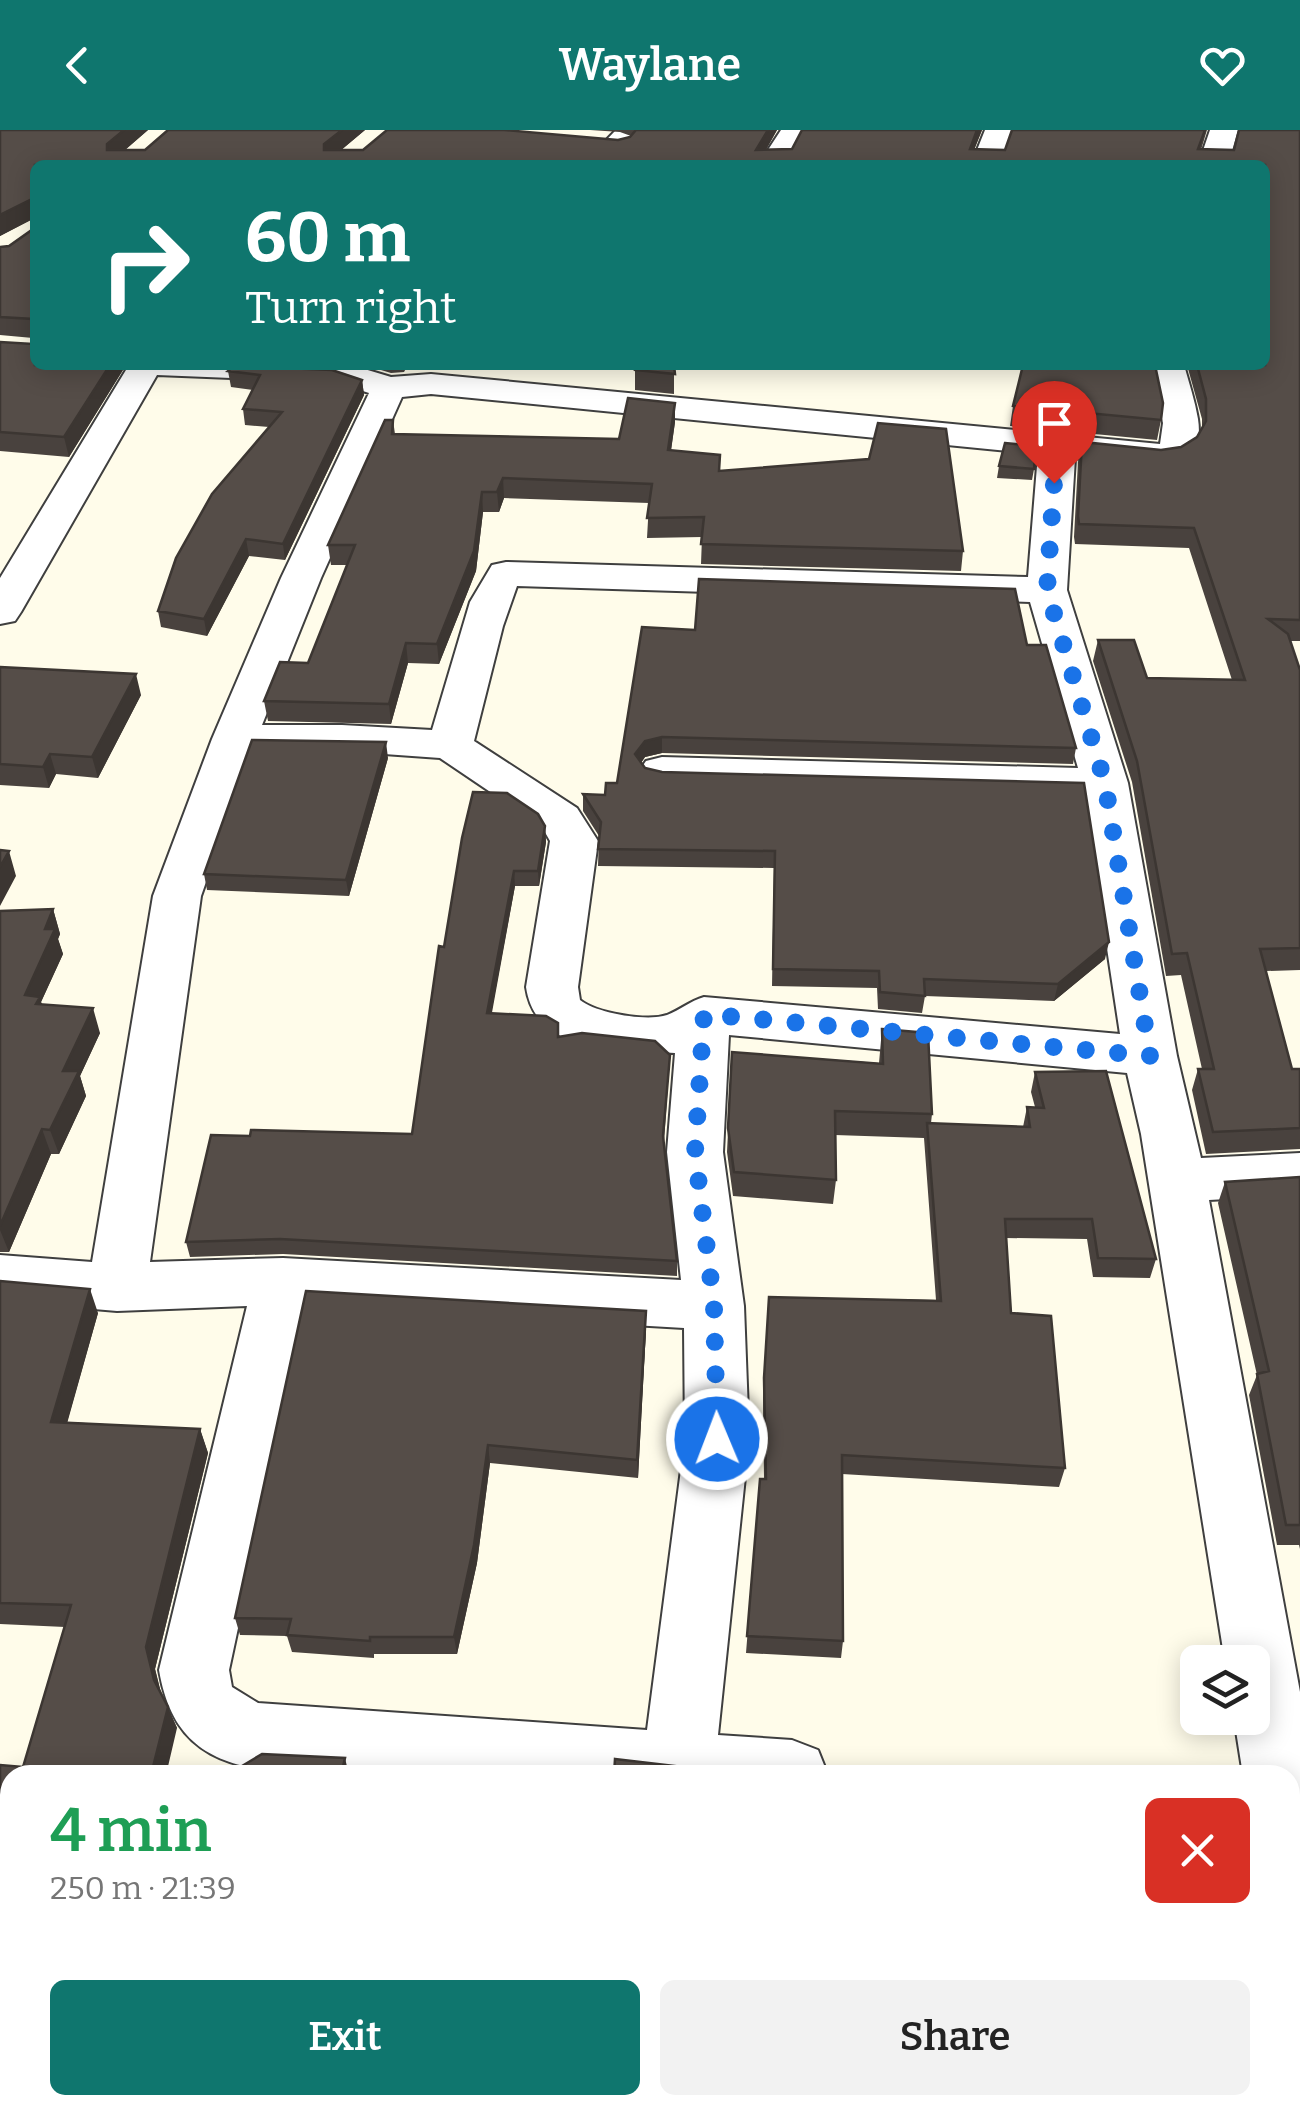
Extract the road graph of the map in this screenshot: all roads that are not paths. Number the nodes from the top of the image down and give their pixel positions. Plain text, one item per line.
1 (795, 130) edge
2 (998, 130) edge
3 (1224, 130) edge
4 (776, 160) edge
5 (988, 160) edge
6 (1215, 160) edge
7 (157, 370) edge
8 (279, 370) edge
9 (1168, 370) edge
10 (419, 379) edge
11 (1057, 448) junction
12 (1047, 590) junction
13 (0, 612) edge
14 (234, 739) junction
15 (451, 745) junction
16 (662, 771) edge
17 (1105, 783) junction
18 (704, 1014) junction
19 (1150, 1056) junction
20 (1300, 1174) edge
21 (1175, 1180) junction
22 (0, 1278) edge
23 (282, 1281) junction
24 (118, 1287) junction
25 (714, 1306) junction
26 (530, 1765) edge
27 (678, 1765) edge
28 (1277, 1765) edge

1 - 4 street
2 - 5 street
3 - 6 street
7 - 13 street
8 - 10 street
9 - 11 street
10 - 11 street
10 - 14 street
11 - 12 street
12 - 15 street
12 - 17 street
14 - 15 street
14 - 24 street
15 - 18 street
16 - 17 street
17 - 19 street
18 - 19 street
18 - 25 street
19 - 21 street
20 - 21 street
21 - 28 street
22 - 24 street
23 - 24 street
23 - 25 street
23 - 26 street
25 - 27 street

